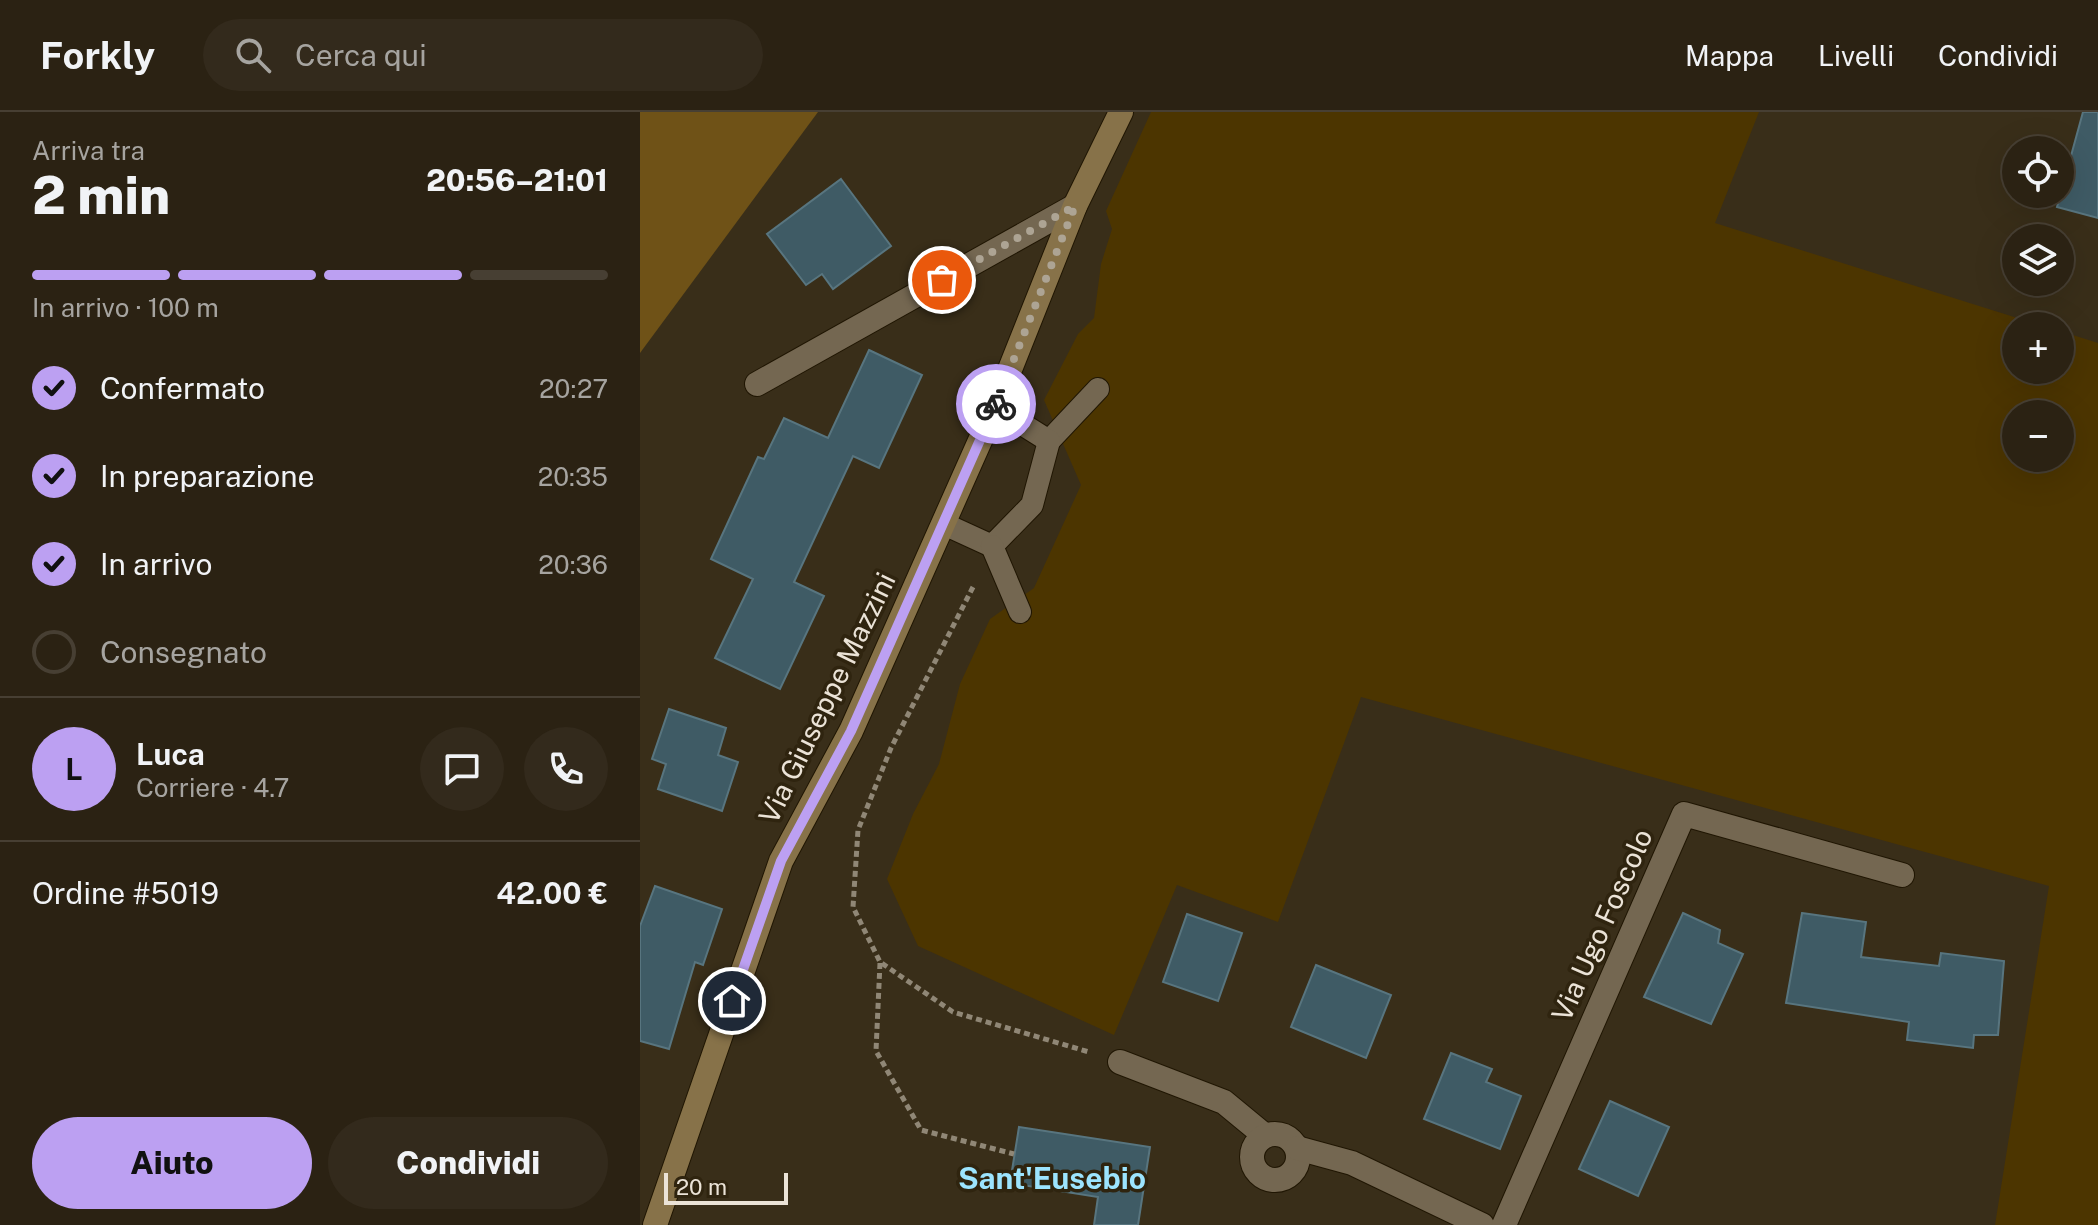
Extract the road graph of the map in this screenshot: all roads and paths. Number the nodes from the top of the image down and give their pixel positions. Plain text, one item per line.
1 (1121, 112) edge
2 (1075, 206) junction
3 (757, 384) dead end
4 (1098, 389) dead end
5 (995, 407) junction
6 (1049, 441) junction
7 (944, 524) junction
8 (992, 546) junction
9 (1020, 612) dead end
10 (1902, 875) dead end
11 (880, 962) junction
12 (1120, 1062) joint
13 (1264, 1135) junction
14 (1297, 1148) junction
15 (1014, 1154) dead end
16 (655, 1225) edge
17 (1482, 1225) edge
18 (1504, 1225) edge

1 - 2 street, Via Giuseppe Mazzini
2 - 3 street
2 - 5 street, Via Giuseppe Mazzini
4 - 6 lane
5 - 6 lane
5 - 7 street, Via Giuseppe Mazzini
6 - 8 lane
7 - 8 lane
7 - 16 street, Via Giuseppe Mazzini
8 - 9 lane
8 - 11 path
10 - 18 street, Via Ugo Foscolo
11 - 12 path
11 - 15 path
12 - 13 street
13 - 14 street
13 - 14 street
14 - 17 street

